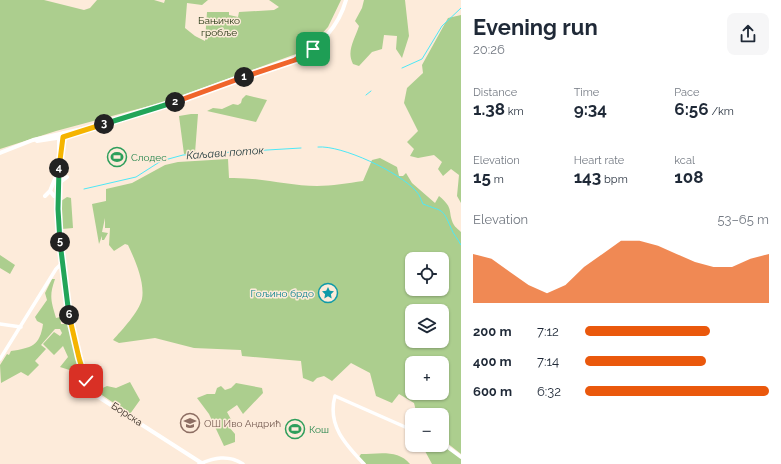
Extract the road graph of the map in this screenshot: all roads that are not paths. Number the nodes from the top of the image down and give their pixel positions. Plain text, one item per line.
1 (346, 0) edge
2 (61, 135) junction
3 (0, 153) edge
4 (59, 170) junction
5 (58, 185) junction
6 (50, 191) junction
7 (45, 196) dead end
8 (56, 197) junction
9 (62, 263) junction
10 (0, 324) edge
11 (21, 327) junction
12 (0, 359) edge
13 (405, 427) edge
14 (449, 448) edge
15 (461, 457) edge
16 (201, 464) edge
17 (243, 464) edge
18 (364, 464) edge

1 - 2 main road
2 - 3 main road
2 - 4 main road, Борска
4 - 5 main road, Борска
4 - 5 main road
4 - 6 main road
5 - 8 main road, Борска
6 - 7 main road
6 - 8 main road
8 - 9 main road, Борска
9 - 11 street
9 - 16 main road, Борска
10 - 11 street
11 - 12 street
13 - 18 street
14 - 15 street
16 - 17 street

